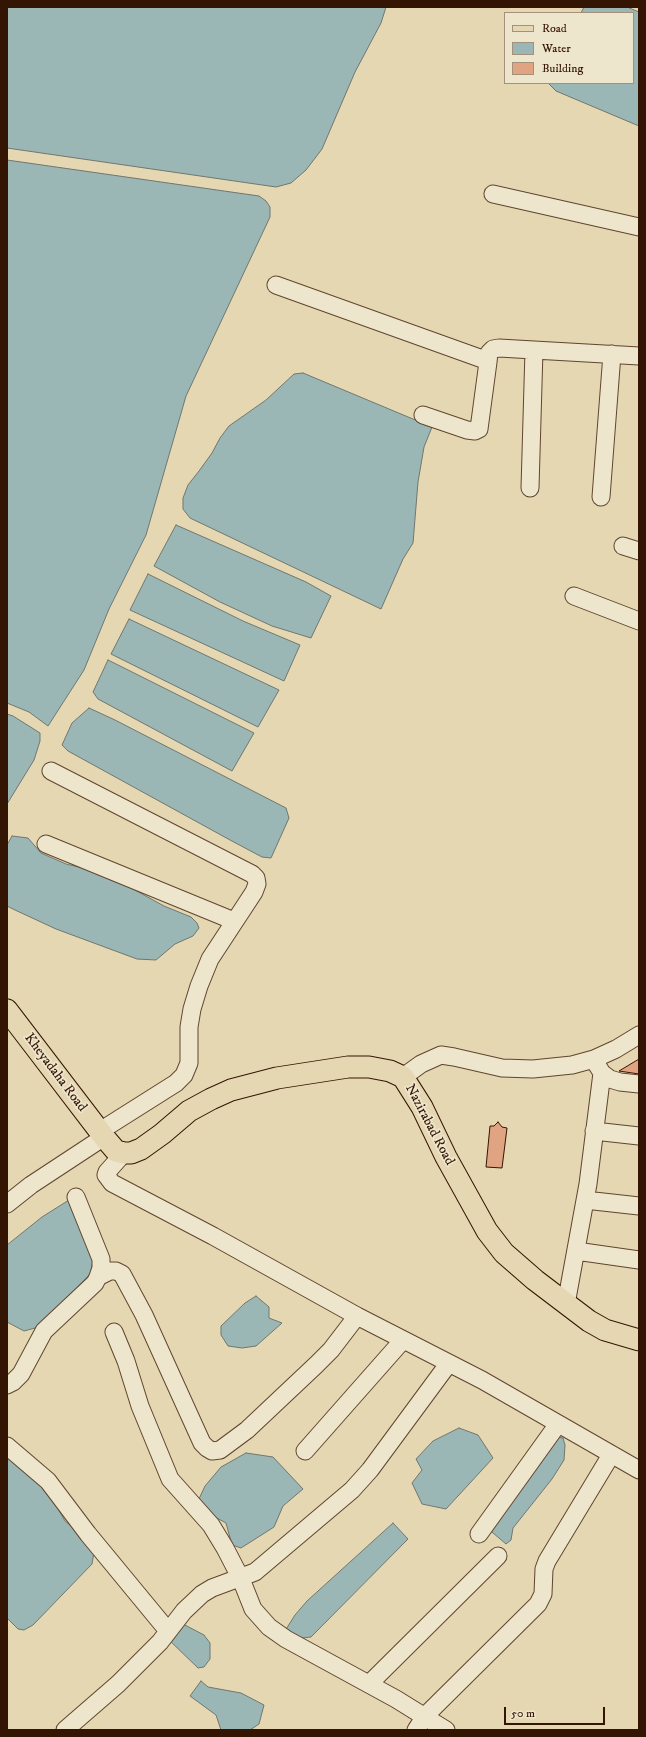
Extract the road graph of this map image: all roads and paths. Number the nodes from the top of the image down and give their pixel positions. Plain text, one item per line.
1 (492, 194) dead end
2 (639, 227) edge
3 (276, 285) dead end
4 (534, 350) junction
5 (612, 354) junction
6 (639, 356) edge
7 (488, 361) junction
8 (423, 415) dead end
9 (530, 488) dead end
10 (601, 497) dead end
11 (574, 596) dead end
12 (639, 620) edge
13 (51, 771) dead end
14 (46, 844) dead end
15 (234, 921) junction
16 (7, 1010) edge
17 (639, 1035) edge
18 (598, 1066) junction
19 (403, 1077) junction
20 (639, 1084) edge
21 (594, 1131) junction
22 (639, 1136) edge
23 (111, 1143) junction
24 (76, 1197) dead end
25 (585, 1200) junction
26 (7, 1204) edge
27 (639, 1206) edge
28 (576, 1251) junction
29 (639, 1260) edge
30 (98, 1277) junction
31 (566, 1304) junction
32 (357, 1316) junction
33 (114, 1332) dead end
34 (403, 1340) junction
35 (639, 1340) edge
36 (448, 1363) junction
37 (7, 1385) edge
38 (558, 1424) junction
39 (7, 1446) edge
40 (305, 1451) dead end
41 (611, 1455) junction
42 (639, 1470) edge
43 (478, 1534) dead end
44 (498, 1556) dead end
45 (241, 1579) junction
46 (168, 1631) junction
47 (369, 1684) junction
48 (421, 1723) edge
49 (66, 1730) edge
50 (446, 1730) edge

1 - 2 street
3 - 7 street
4 - 5 street
4 - 7 street
4 - 9 street
5 - 6 street
5 - 10 street
7 - 8 street
11 - 12 street
13 - 15 street
14 - 15 street
15 - 23 street
16 - 23 main road, Kheyadaha Road
17 - 18 street
18 - 19 street
18 - 20 street
18 - 21 street
19 - 23 main road, Nazirabad Road
19 - 31 main road, Nazirabad Road
21 - 22 street
21 - 25 street
23 - 26 street
23 - 32 street
24 - 30 street
25 - 27 street
25 - 28 street
28 - 29 street
28 - 31 street
30 - 32 street
30 - 37 street
31 - 35 main road, Nazirabad Road
32 - 34 street
33 - 45 street
34 - 36 street
34 - 40 street
36 - 38 street
36 - 45 street
38 - 41 street
38 - 43 street
39 - 46 street
41 - 42 street
41 - 48 street
44 - 47 street
45 - 46 street
45 - 47 street
46 - 49 street
47 - 48 street
48 - 50 street

